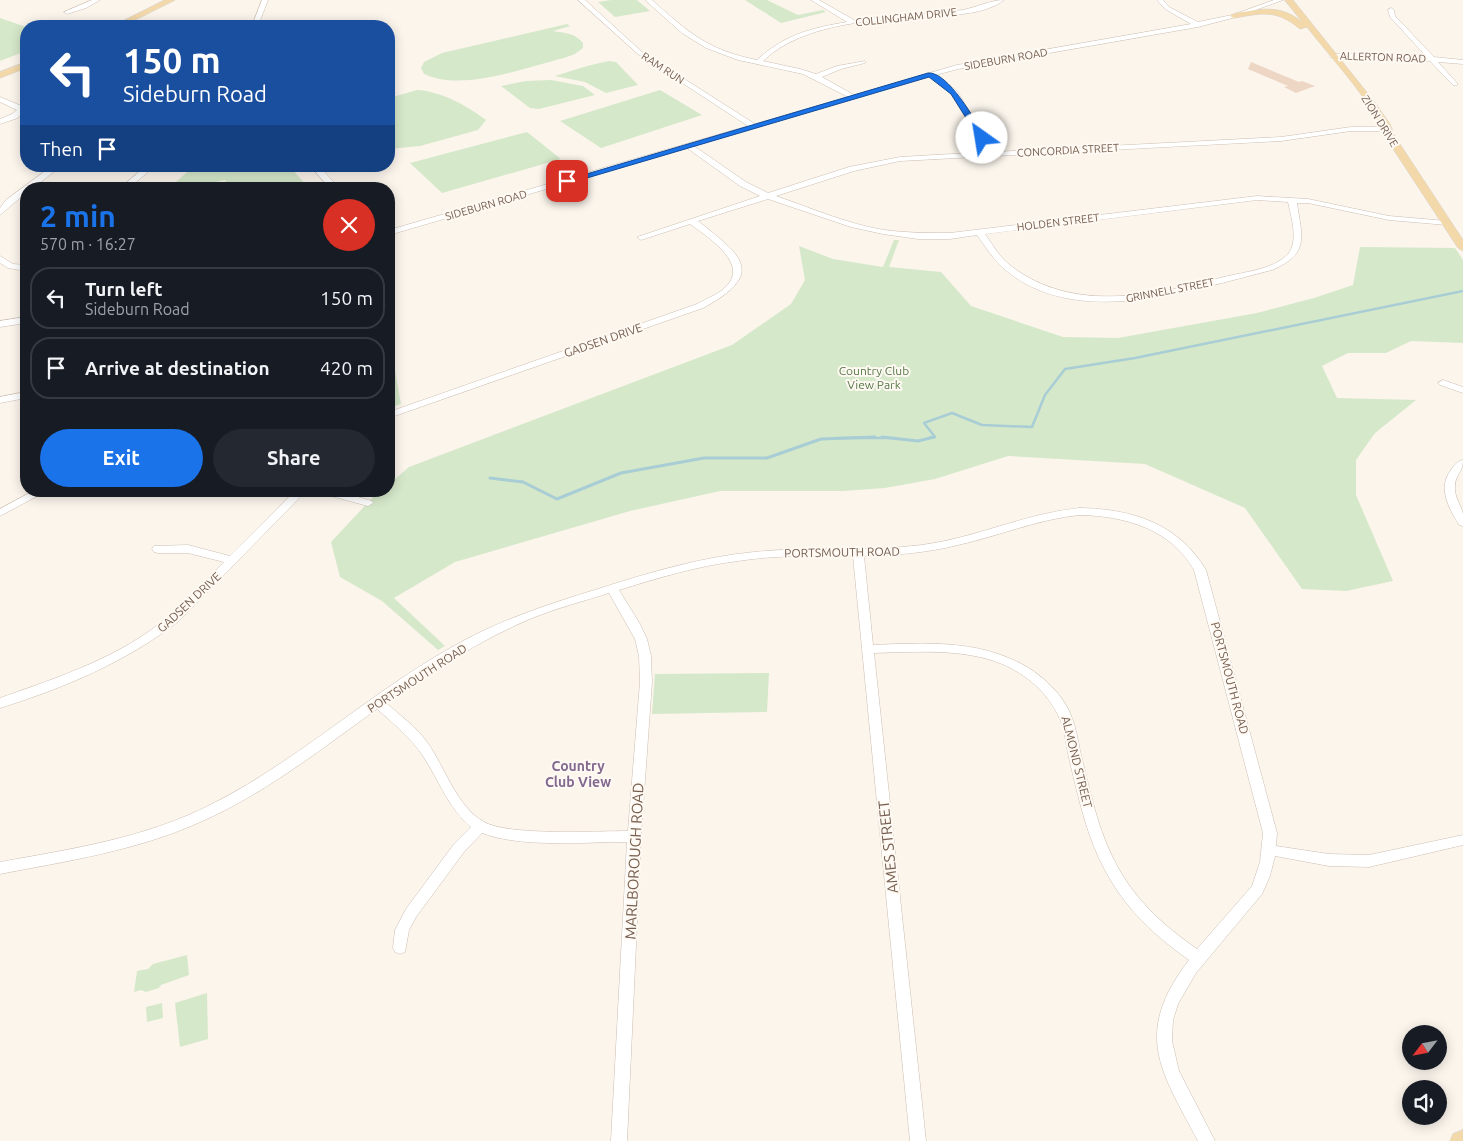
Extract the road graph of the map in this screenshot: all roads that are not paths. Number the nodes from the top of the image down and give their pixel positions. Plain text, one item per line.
1 (97, 0) edge
2 (171, 0) edge
3 (265, 0) edge
4 (581, 0) edge
5 (648, 0) edge
6 (814, 0) edge
7 (1001, 0) edge
8 (1160, 0) edge
9 (1280, 0) edge
10 (1288, 0) edge
11 (1391, 10) dead end
12 (67, 12) dead end
13 (1234, 16) junction
14 (129, 20) edge
15 (257, 20) edge
16 (852, 22) junction
17 (1198, 25) junction
18 (1323, 44) junction
19 (1332, 56) junction
20 (1431, 59) junction
21 (758, 62) junction
22 (863, 62) dead end
23 (1463, 62) edge
24 (20, 67) edge
25 (930, 74) junction
26 (0, 75) edge
27 (816, 77) junction
28 (1454, 84) dead end
29 (853, 97) junction
30 (0, 98) edge
31 (20, 108) edge
32 (20, 110) edge
33 (0, 122) edge
34 (753, 126) junction
35 (1386, 129) junction
36 (687, 145) junction
37 (992, 154) junction
38 (49, 172) edge
39 (143, 172) edge
40 (320, 172) edge
41 (36, 182) edge
42 (132, 182) edge
43 (329, 182) edge
44 (20, 194) edge
45 (769, 196) junction
46 (1292, 199) junction
47 (0, 212) edge
48 (692, 221) junction
49 (1447, 223) junction
50 (395, 232) edge
51 (979, 232) junction
52 (641, 237) dead end
53 (1463, 248) edge
54 (0, 259) edge
55 (20, 267) edge
56 (20, 321) edge
57 (0, 324) edge
58 (1443, 383) dead end
59 (1463, 390) edge
60 (20, 396) edge
61 (0, 400) edge
62 (395, 413) edge
63 (1463, 463) edge
64 (31, 497) edge
65 (294, 497) edge
66 (346, 497) edge
67 (368, 503) dead end
68 (0, 513) edge
69 (1463, 523) edge
70 (158, 549) dead end
71 (858, 554) junction
72 (233, 560) junction
73 (612, 588) junction
74 (868, 649) junction
75 (0, 703) edge
76 (378, 703) junction
77 (480, 826) junction
78 (634, 836) junction
79 (1463, 840) edge
80 (1270, 850) junction
81 (0, 868) edge
82 (400, 948) dead end
83 (1200, 959) junction
84 (619, 1141) edge
85 (918, 1141) edge
86 (1207, 1141) edge

1 - 12 street
2 - 14 main road
3 - 15 street
4 - 34 street, RAM RUN
5 - 21 street
6 - 16 street
7 - 16 street, COLLINGHAM DRIVE
8 - 17 street
9 - 13 street, SIDEBURN ROAD
10 - 18 main road, ZION DRIVE
11 - 20 street
13 - 17 street, SIDEBURN ROAD
13 - 18 main road
16 - 21 street, COLLINGHAM DRIVE
17 - 25 street, SIDEBURN ROAD
18 - 19 main road, ZION DRIVE
19 - 20 street, ALLERTON ROAD
19 - 35 main road, ZION DRIVE
20 - 23 street, ALLERTON ROAD
20 - 28 street
21 - 27 street
22 - 27 street
24 - 26 main road
25 - 29 street, SIDEBURN ROAD
25 - 37 street
27 - 29 street
29 - 34 street, SIDEBURN ROAD
30 - 31 street
32 - 33 street
34 - 36 street, SIDEBURN ROAD
35 - 37 street, CONCORDIA STREET
35 - 49 main road, ZION DRIVE
36 - 45 street, HOLDEN STREET
36 - 50 street, SIDEBURN ROAD
37 - 45 street, CONCORDIA STREET
38 - 41 street
39 - 42 street
40 - 43 street
44 - 47 street
45 - 48 street, CONCORDIA STREET
45 - 51 street, HOLDEN STREET
46 - 49 street, HOLDEN STREET
46 - 51 street, HOLDEN STREET
46 - 51 street, GRINNELL STREET
48 - 52 street, CONCORDIA STREET
48 - 62 street, GADSEN DRIVE
49 - 53 main road, ZION DRIVE
54 - 55 street
56 - 57 street
58 - 59 street
60 - 61 street
63 - 69 street
64 - 68 street
65 - 72 street, GADSEN DRIVE
66 - 67 street
70 - 72 street
71 - 73 street, PORTSMOUTH ROAD
71 - 74 street, AMES STREET
71 - 80 street, PORTSMOUTH ROAD
72 - 75 street, GADSEN DRIVE
73 - 76 street, PORTSMOUTH ROAD
73 - 78 street, MARLBOROUGH ROAD
74 - 83 street, ALMOND STREET
74 - 85 street, AMES STREET
76 - 77 street
76 - 81 street, PORTSMOUTH ROAD
77 - 78 street
77 - 82 street
78 - 84 street, MARLBOROUGH ROAD
79 - 80 street
80 - 83 street, PORTSMOUTH ROAD
83 - 86 street, PORTSMOUTH ROAD

